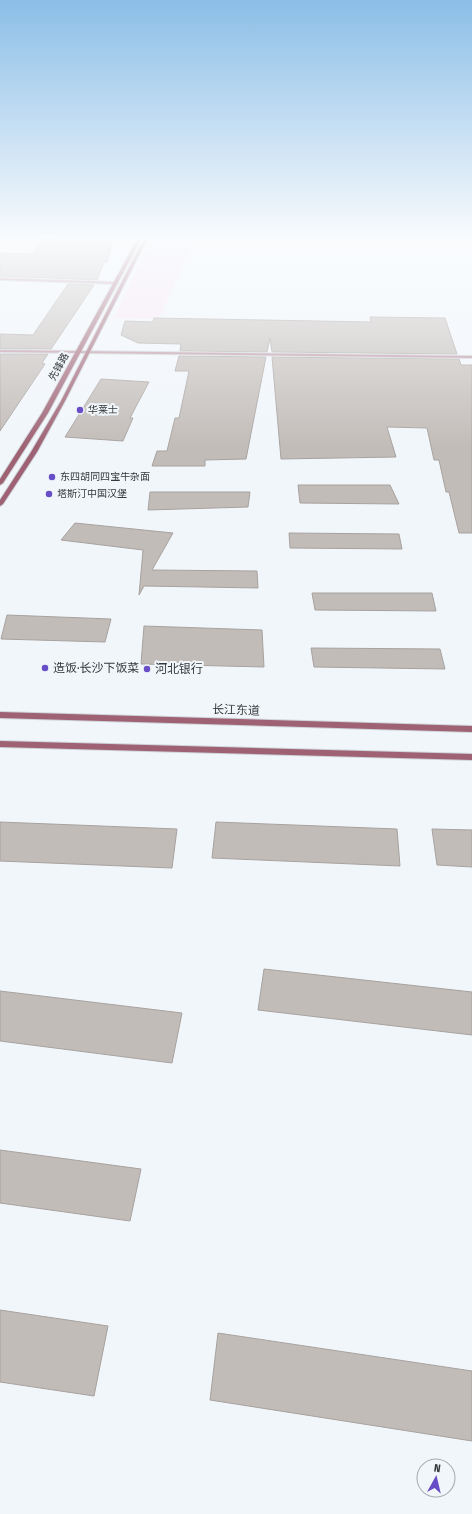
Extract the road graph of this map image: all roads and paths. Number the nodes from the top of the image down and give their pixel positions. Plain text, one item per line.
1 (102, 307) edge
2 (112, 307) edge
3 (0, 351) edge
4 (77, 351) junction
5 (89, 352) junction
6 (472, 357) edge
7 (0, 483) edge
8 (0, 504) edge
9 (0, 715) edge
10 (472, 729) edge
11 (0, 744) edge
12 (472, 757) edge

1 - 4 street, 先锋路
2 - 5 street
3 - 4 street
4 - 5 street
4 - 7 street, 先锋路
5 - 6 street
5 - 8 street
9 - 10 street, 长江东道
11 - 12 street

